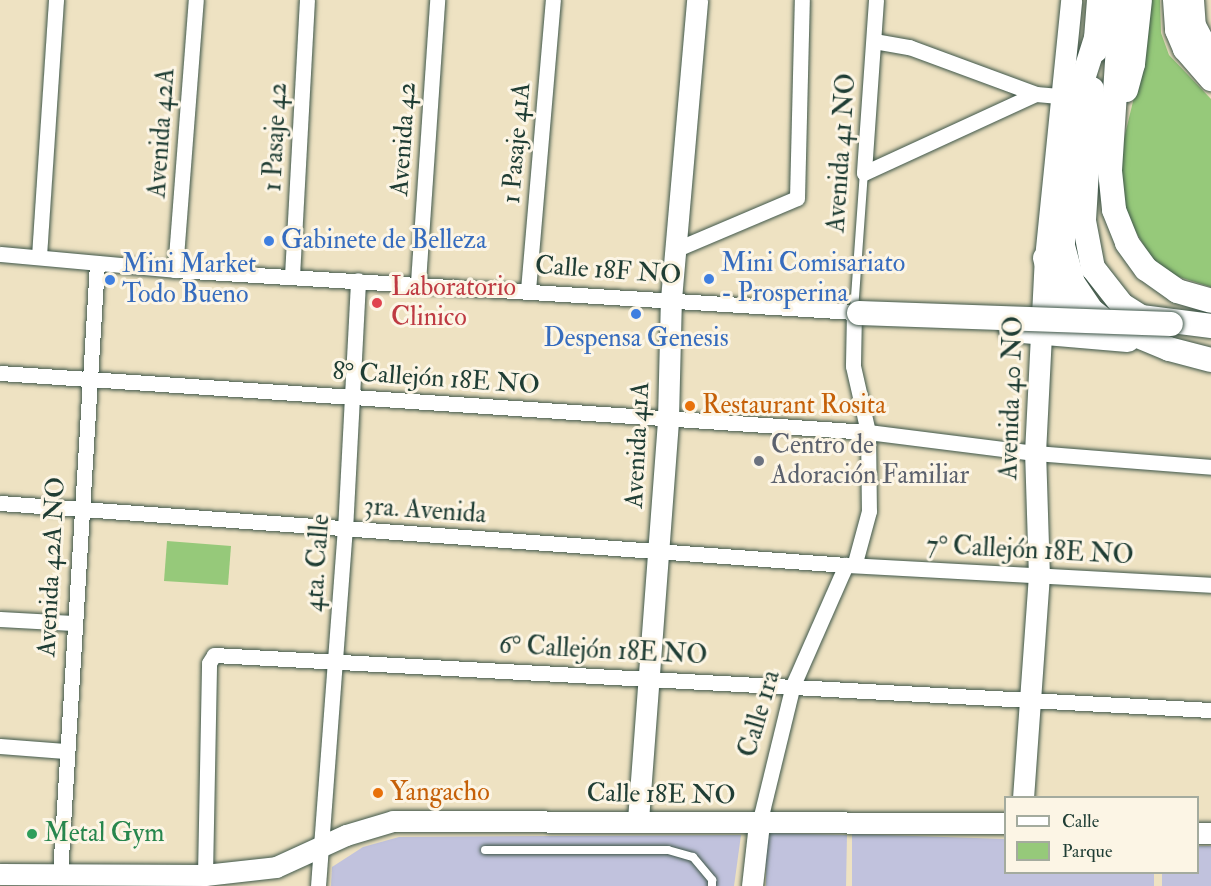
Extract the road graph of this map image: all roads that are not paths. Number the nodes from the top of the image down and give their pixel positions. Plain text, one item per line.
1 (57, 0) edge
2 (196, 0) edge
3 (307, 0) edge
4 (437, 0) edge
5 (553, 0) edge
6 (697, 0) edge
7 (802, 0) edge
8 (876, 0) edge
9 (1071, 0) edge
10 (1099, 0) edge
11 (1121, 0) edge
12 (1140, 0) edge
13 (1175, 0) edge
14 (1191, 0) edge
15 (1097, 35) junction
16 (874, 41) junction
17 (1211, 58) edge
18 (1211, 79) edge
19 (1036, 94) junction
20 (1059, 96) junction
21 (1112, 145) junction
22 (864, 173) junction
23 (677, 249) junction
24 (0, 254) edge
25 (39, 256) junction
26 (1045, 258) junction
27 (97, 263) junction
28 (176, 270) junction
29 (292, 276) junction
30 (358, 280) junction
31 (418, 282) junction
32 (528, 290) junction
33 (671, 299) junction
34 (1211, 301) edge
35 (857, 313) junction
36 (1171, 324) junction
37 (1211, 326) edge
38 (1041, 331) junction
39 (1113, 336) junction
40 (1170, 349) junction
41 (1211, 360) edge
42 (0, 373) edge
43 (87, 379) junction
44 (351, 397) junction
45 (668, 419) junction
46 (868, 432) junction
47 (1035, 453) junction
48 (1211, 467) edge
49 (0, 503) edge
50 (80, 509) junction
51 (345, 530) junction
52 (659, 551) junction
53 (851, 562) junction
54 (1039, 577) junction
55 (1211, 585) edge
56 (0, 619) edge
57 (73, 623) junction
58 (334, 660) junction
59 (650, 678) junction
60 (793, 685) junction
61 (1030, 698) junction
62 (1211, 710) edge
63 (0, 746) edge
64 (65, 751) junction
65 (1023, 796) edge
66 (638, 820) junction
67 (1004, 823) edge
68 (759, 824) junction
69 (320, 849) junction
70 (485, 850) dead end
71 (0, 874) edge
72 (60, 874) junction
73 (205, 875) junction
74 (318, 886) edge
75 (712, 886) edge
76 (752, 886) edge

1 - 25 street
2 - 28 street, Avenida 42A
3 - 29 street, 1 Pasaje 42
4 - 31 street, Avenida 42
5 - 32 street, 1 Pasaje 41A
6 - 23 street, Avenida 41A
7 - 23 street
8 - 16 street, Avenida 41 NO
9 - 20 street, Avenida 40 NO
10 - 15 main road
11 - 21 main road
12 - 21 main road
13 - 18 main road
14 - 17 main road
15 - 36 main road, bridge
15 - 40 main road
16 - 19 street
16 - 22 street, Avenida 41 NO
19 - 20 street
19 - 22 street
20 - 26 street, Avenida 40 NO
21 - 34 main road
22 - 35 lane, Avenida 41 NO
23 - 33 street, Avenida 41A
24 - 25 street, Calle 18F NO
25 - 27 street, Calle 18F NO
26 - 38 street, Avenida 40 NO
26 - 39 main road
27 - 28 street, Calle 18F NO
27 - 43 street, Avenida 42A NO
28 - 29 street, Calle 18F NO
29 - 30 street, Calle 18F NO
30 - 31 street, Calle 18F NO
30 - 44 street, 4ta. Calle
31 - 32 street, Calle 18F NO
32 - 33 street, Calle 18F NO
33 - 35 street, Calle 18F NO
33 - 45 street, Avenida 41A
35 - 36 main road, bridge
35 - 38 main road
35 - 46 street, Avenida 41 NO
36 - 37 main road
38 - 39 main road
38 - 47 street, Avenida 40 NO
39 - 40 main road
40 - 41 main road
42 - 43 street, 8° Callejón 18E NO
43 - 44 street, 8° Callejón 18E NO
43 - 50 street, Avenida 42A NO
44 - 45 street, 8° Callejón 18E NO
44 - 51 street, 4ta. Calle
45 - 46 street, 8° Callejón 18E NO
45 - 52 street, Avenida 41A
46 - 47 street, 8° Callejón 18E NO
46 - 53 street, Avenida 41 NO
47 - 48 street, 8° Callejón 18E NO
47 - 54 street, Avenida 40 NO
49 - 50 street, 3ra. Avenida
50 - 51 street, 3ra. Avenida
50 - 57 street, Avenida 42A NO
51 - 52 street, 3ra. Avenida
51 - 58 street, 4ta. Calle
52 - 53 street, 3ra. Avenida
52 - 59 street, Avenida 41A
53 - 54 street, 7° Callejón 18E NO
53 - 60 street, Calle 1ra
54 - 55 street, 7° Callejón 18E NO
54 - 61 street, Avenida 40 NO
56 - 57 street
57 - 64 street, Avenida 42A NO
58 - 59 street, 6° Callejón 18E NO
58 - 69 street, 4ta. Calle
58 - 73 street, 6° Callejón 18E NO
59 - 60 street, 6° Callejón 18E NO
59 - 66 street, Avenida 41A
60 - 61 street, 6° Callejón 18E NO
60 - 68 street, Calle 1ra
61 - 62 street, 6° Callejón 18E NO
61 - 65 street, Avenida 40 NO
63 - 64 street
64 - 72 street, Avenida 42A NO
66 - 68 street, Calle 18E NO
66 - 69 street, Calle 18E NO
67 - 68 street, Calle 18E NO
68 - 76 street, Calle 1ra
69 - 73 street, Calle 18E NO
69 - 74 street
70 - 75 lane
71 - 72 street, Calle 18E NO
72 - 73 street, Calle 18E NO

